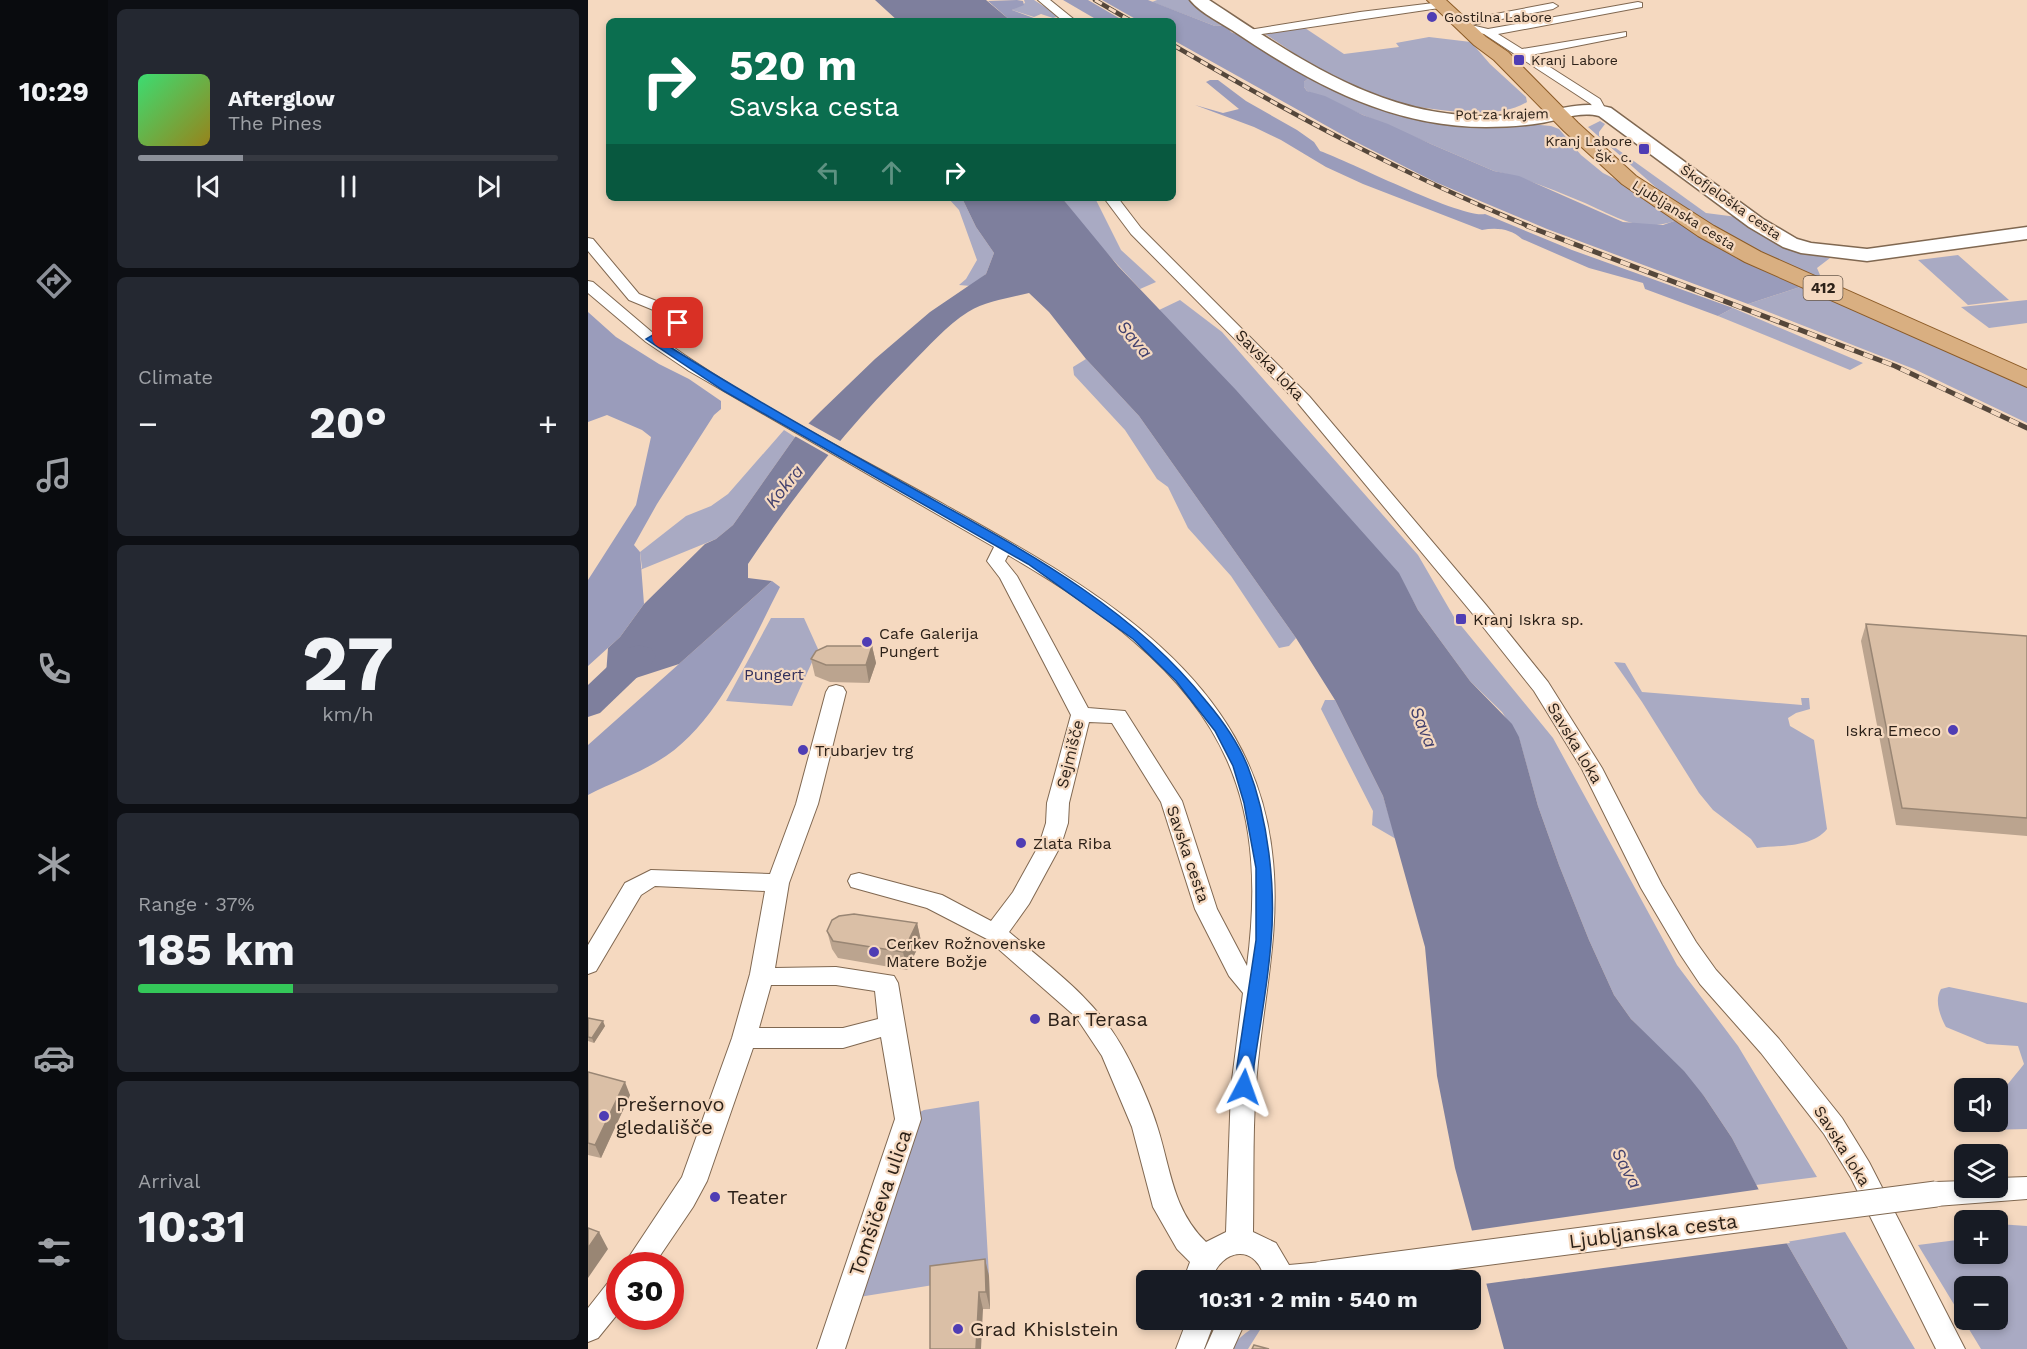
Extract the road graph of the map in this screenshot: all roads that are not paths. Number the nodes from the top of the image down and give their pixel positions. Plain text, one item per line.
1 (1043, 0) edge
2 (1198, 0) edge
3 (1441, 2) edge
4 (1564, 4) dead end
5 (1638, 5) dead end
6 (1066, 18) edge
7 (1474, 31) junction
8 (1249, 33) junction
9 (1623, 34) dead end
10 (1521, 53) junction
11 (1600, 110) junction
12 (1556, 112) junction
13 (1114, 201) edge
14 (2027, 233) edge
15 (588, 242) edge
16 (588, 285) edge
17 (651, 339) junction
18 (2027, 379) edge
19 (1004, 546) junction
20 (836, 692) dead end
21 (1082, 715) junction
22 (859, 881) dead end
23 (778, 883) junction
24 (995, 933) junction
25 (588, 965) edge
26 (762, 974) junction
27 (1257, 992) junction
28 (891, 1025) junction
29 (744, 1038) junction
30 (2027, 1188) edge
31 (1239, 1242) junction
32 (647, 1252) edge
33 (1201, 1270) edge
34 (1277, 1270) edge
35 (1353, 1270) edge
36 (606, 1306) edge
37 (588, 1329) edge
38 (1197, 1330) edge
39 (1228, 1330) edge
40 (831, 1349) edge
41 (1190, 1349) edge
42 (1219, 1349) edge
43 (1951, 1349) edge

1 - 6 street
2 - 8 street, Pot za krajem
3 - 7 main road, Ljubljanska cesta / 412
3 - 8 street, Ljubljanska cesta
4 - 7 street
5 - 7 street
7 - 10 street, Ljubljanska cesta
7 - 12 main road, Ljubljanska cesta / 412
8 - 12 street, Pot za krajem
9 - 10 street
10 - 11 street, Ljubljanska cesta
11 - 12 street, Škofjeloška cesta
11 - 14 street, Škofjeloška cesta
12 - 18 main road, Ljubljanska cesta / 412
13 - 43 street, Savska loka
15 - 17 street
16 - 17 street
17 - 19 street
19 - 21 street, Sejmišče
19 - 27 street
20 - 23 street
21 - 24 street, Sejmišče
21 - 27 street, Savska cesta
22 - 24 street
23 - 25 street
23 - 26 street
24 - 33 street
26 - 28 street, Tomšičeva ulica
26 - 29 street
27 - 31 street
28 - 29 street
28 - 40 street, Tomšičeva ulica
29 - 32 street
30 - 35 street, Ljubljanska cesta, bridge
31 - 33 street
31 - 34 street
36 - 37 street
38 - 41 street
39 - 42 street

